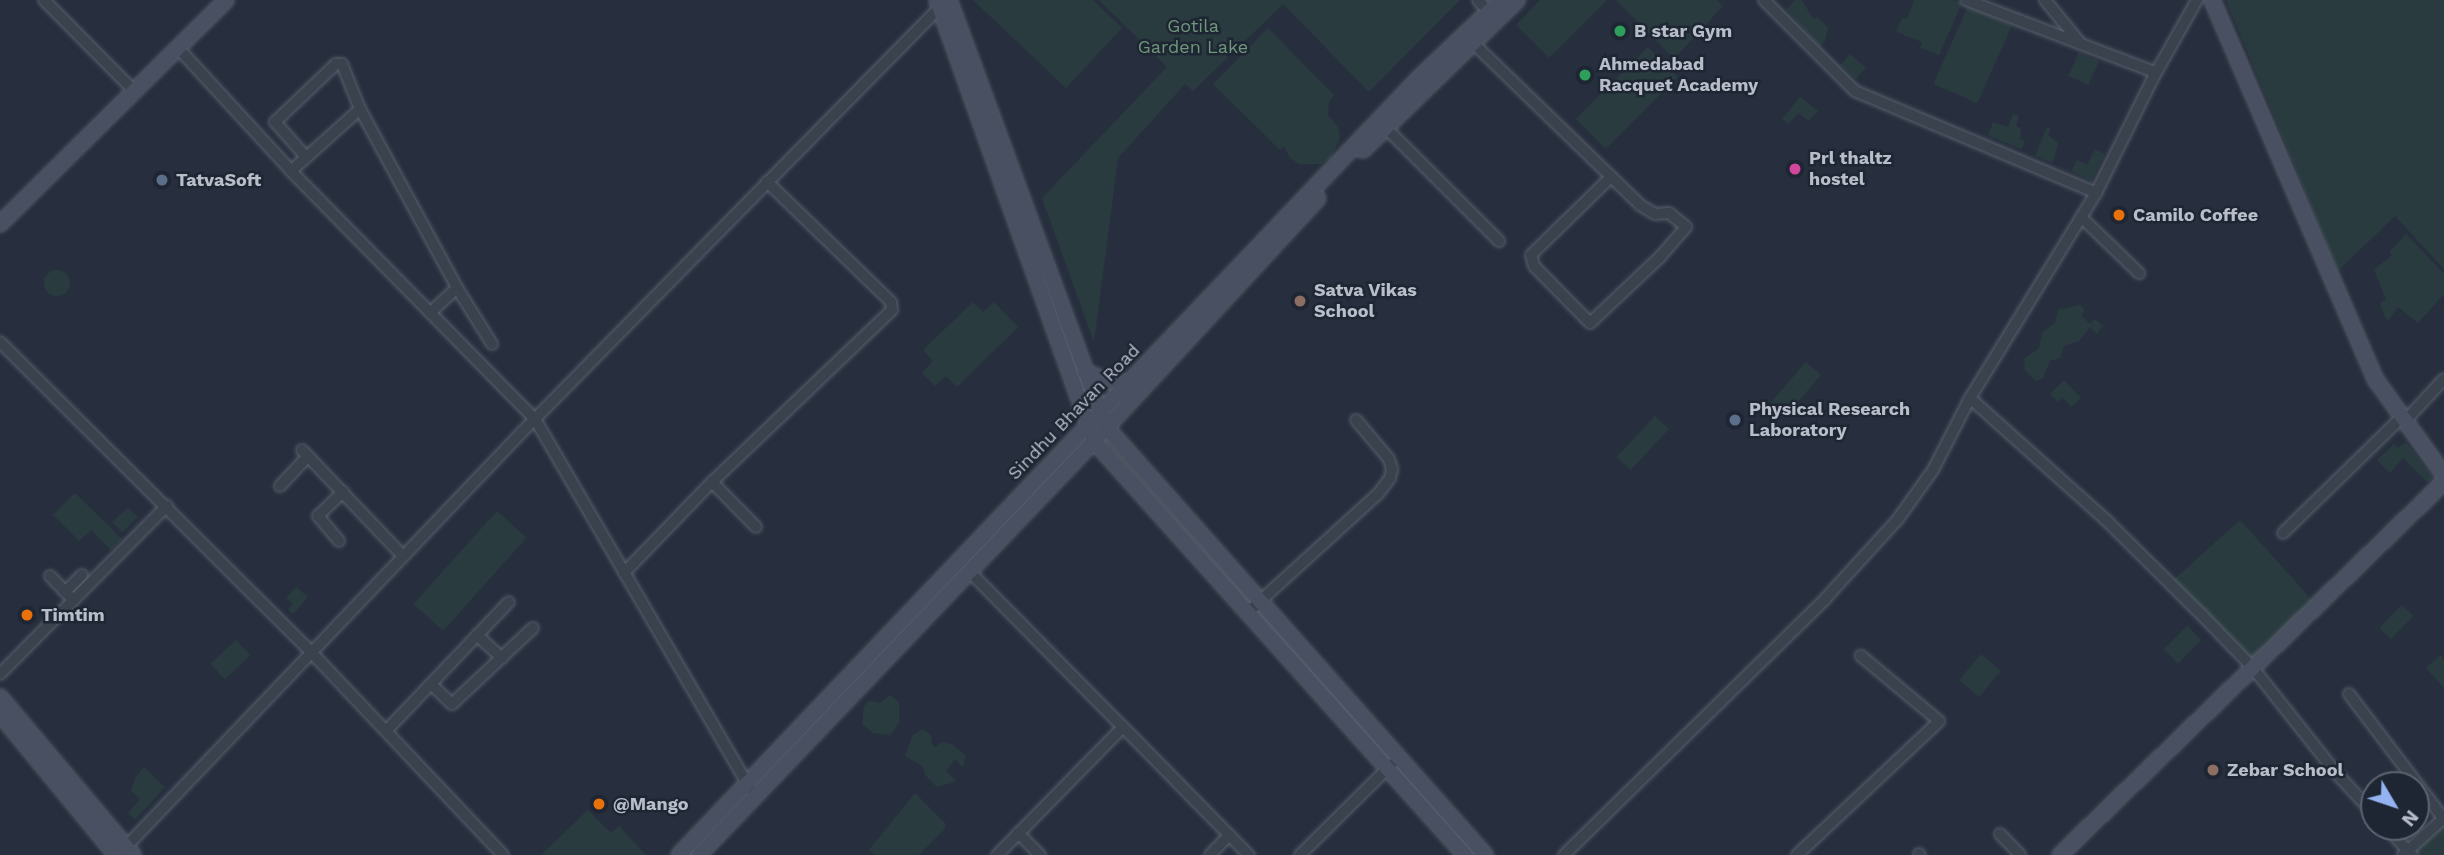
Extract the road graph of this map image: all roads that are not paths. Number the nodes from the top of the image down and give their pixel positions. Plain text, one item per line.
1 (44, 0) edge
2 (215, 0) edge
3 (226, 0) edge
4 (1478, 0) edge
5 (1501, 0) edge
6 (1517, 0) edge
7 (1764, 0) edge
8 (1966, 0) edge
9 (2045, 0) edge
10 (2197, 0) edge
11 (2213, 0) edge
12 (943, 2) edge
13 (1492, 16) junction
14 (1469, 39) junction
15 (2081, 44) junction
16 (179, 49) junction
17 (2155, 72) junction
18 (129, 86) junction
19 (360, 109) junction
20 (1386, 128) junction
21 (306, 157) junction
22 (291, 171) junction
23 (1611, 177) junction
24 (767, 182) junction
25 (2096, 193) junction
26 (0, 212) edge
27 (2081, 217) junction
28 (0, 223) edge
29 (1499, 241) dead end
30 (2139, 273) dead end
31 (457, 288) junction
32 (431, 312) junction
33 (0, 342) edge
34 (492, 344) dead end
35 (1085, 372) junction
36 (2444, 379) edge
37 (1129, 382) junction
38 (1970, 398) junction
39 (1099, 413) junction
40 (536, 419) junction
41 (2404, 419) junction
42 (1356, 420) dead end
43 (1088, 425) junction
44 (1106, 427) junction
45 (1094, 441) junction
46 (2444, 475) edge
47 (712, 482) junction
48 (2444, 482) edge
49 (280, 486) dead end
50 (343, 492) junction
51 (167, 506) junction
52 (756, 527) dead end
53 (2283, 533) dead end
54 (339, 541) dead end
55 (404, 556) junction
56 (969, 571) junction
57 (624, 573) junction
58 (82, 575) dead end
59 (50, 576) dead end
60 (65, 592) junction
61 (73, 600) junction
62 (509, 602) dead end
63 (1259, 602) junction
64 (1247, 613) junction
65 (533, 628) dead end
66 (477, 635) junction
67 (312, 652) junction
68 (1861, 656) dead end
69 (502, 658) junction
70 (2253, 668) junction
71 (0, 674) edge
72 (431, 684) junction
73 (2349, 694) dead end
74 (0, 697) edge
75 (0, 714) edge
76 (1123, 727) junction
77 (386, 731) junction
78 (1398, 757) junction
79 (1387, 769) junction
80 (751, 789) junction
81 (2360, 799) edge
82 (2444, 818) edge
83 (1018, 833) junction
84 (2000, 834) dead end
85 (1230, 835) junction
86 (123, 853) edge
87 (2408, 854) edge
88 (503, 855) edge
89 (679, 855) edge
90 (699, 855) edge
91 (997, 855) edge
92 (1040, 855) edge
93 (1210, 855) edge
94 (1249, 855) edge
95 (1300, 855) edge
96 (1465, 855) edge
97 (1485, 855) edge
98 (1564, 855) edge
99 (1797, 855) edge
100 (2020, 855) edge
101 (2060, 855) edge

1 - 18 street
2 - 18 main road
3 - 16 main road
4 - 13 street
5 - 13 main road, Sindhu Bhavan Road
6 - 13 main road, Sindhu Bhavan Road
7 - 25 street
8 - 15 street
9 - 15 street
10 - 17 street
11 - 41 main road
12 - 24 street
12 - 35 main road
12 - 43 main road
13 - 14 main road, Sindhu Bhavan Road
14 - 20 main road, Sindhu Bhavan Road
14 - 23 street
14 - 37 main road, Sindhu Bhavan Road
15 - 17 street
16 - 22 street
16 - 28 main road
17 - 25 street
18 - 26 main road
19 - 21 street
19 - 21 street
19 - 31 street
20 - 29 street
20 - 44 main road, Sindhu Bhavan Road
21 - 22 street
22 - 32 street
23 - 23 street
24 - 40 street
24 - 47 street
25 - 27 street
27 - 30 street
27 - 38 street
31 - 32 street
31 - 34 street
32 - 40 street
33 - 51 street
35 - 37 main road
35 - 39 main road
36 - 41 street
37 - 39 main road, Sindhu Bhavan Road
38 - 70 street
38 - 98 street
39 - 43 main road, Sindhu Bhavan Road
39 - 44 main road
40 - 55 street
40 - 57 street
41 - 46 main road
41 - 53 street
42 - 63 street
43 - 45 main road
43 - 80 main road, Sindhu Bhavan Road
44 - 45 main road, Sindhu Bhavan Road
44 - 63 main road
45 - 56 main road, Sindhu Bhavan Road
45 - 64 main road
47 - 52 street
47 - 57 street
48 - 70 main road
49 - 50 street
50 - 54 street
50 - 55 street
51 - 61 street
51 - 67 street
55 - 67 street
56 - 76 street
56 - 80 main road, Sindhu Bhavan Road
57 - 80 street
58 - 60 street
59 - 60 street
60 - 61 street
61 - 71 street
62 - 66 street
63 - 64 street
63 - 78 main road
64 - 79 main road
65 - 69 street
66 - 69 street
66 - 72 street
67 - 77 street
67 - 86 street
68 - 99 street
69 - 72 street
70 - 81 street
70 - 101 main road
72 - 77 street
73 - 82 street
74 - 86 main road
75 - 86 main road
76 - 83 street
76 - 85 street
77 - 88 street
78 - 79 street
78 - 97 main road
79 - 95 street
79 - 96 main road
80 - 89 main road, Sindhu Bhavan Road
80 - 90 main road, Sindhu Bhavan Road
82 - 87 street
83 - 91 street
83 - 92 street
84 - 100 street
85 - 93 street
85 - 94 street

